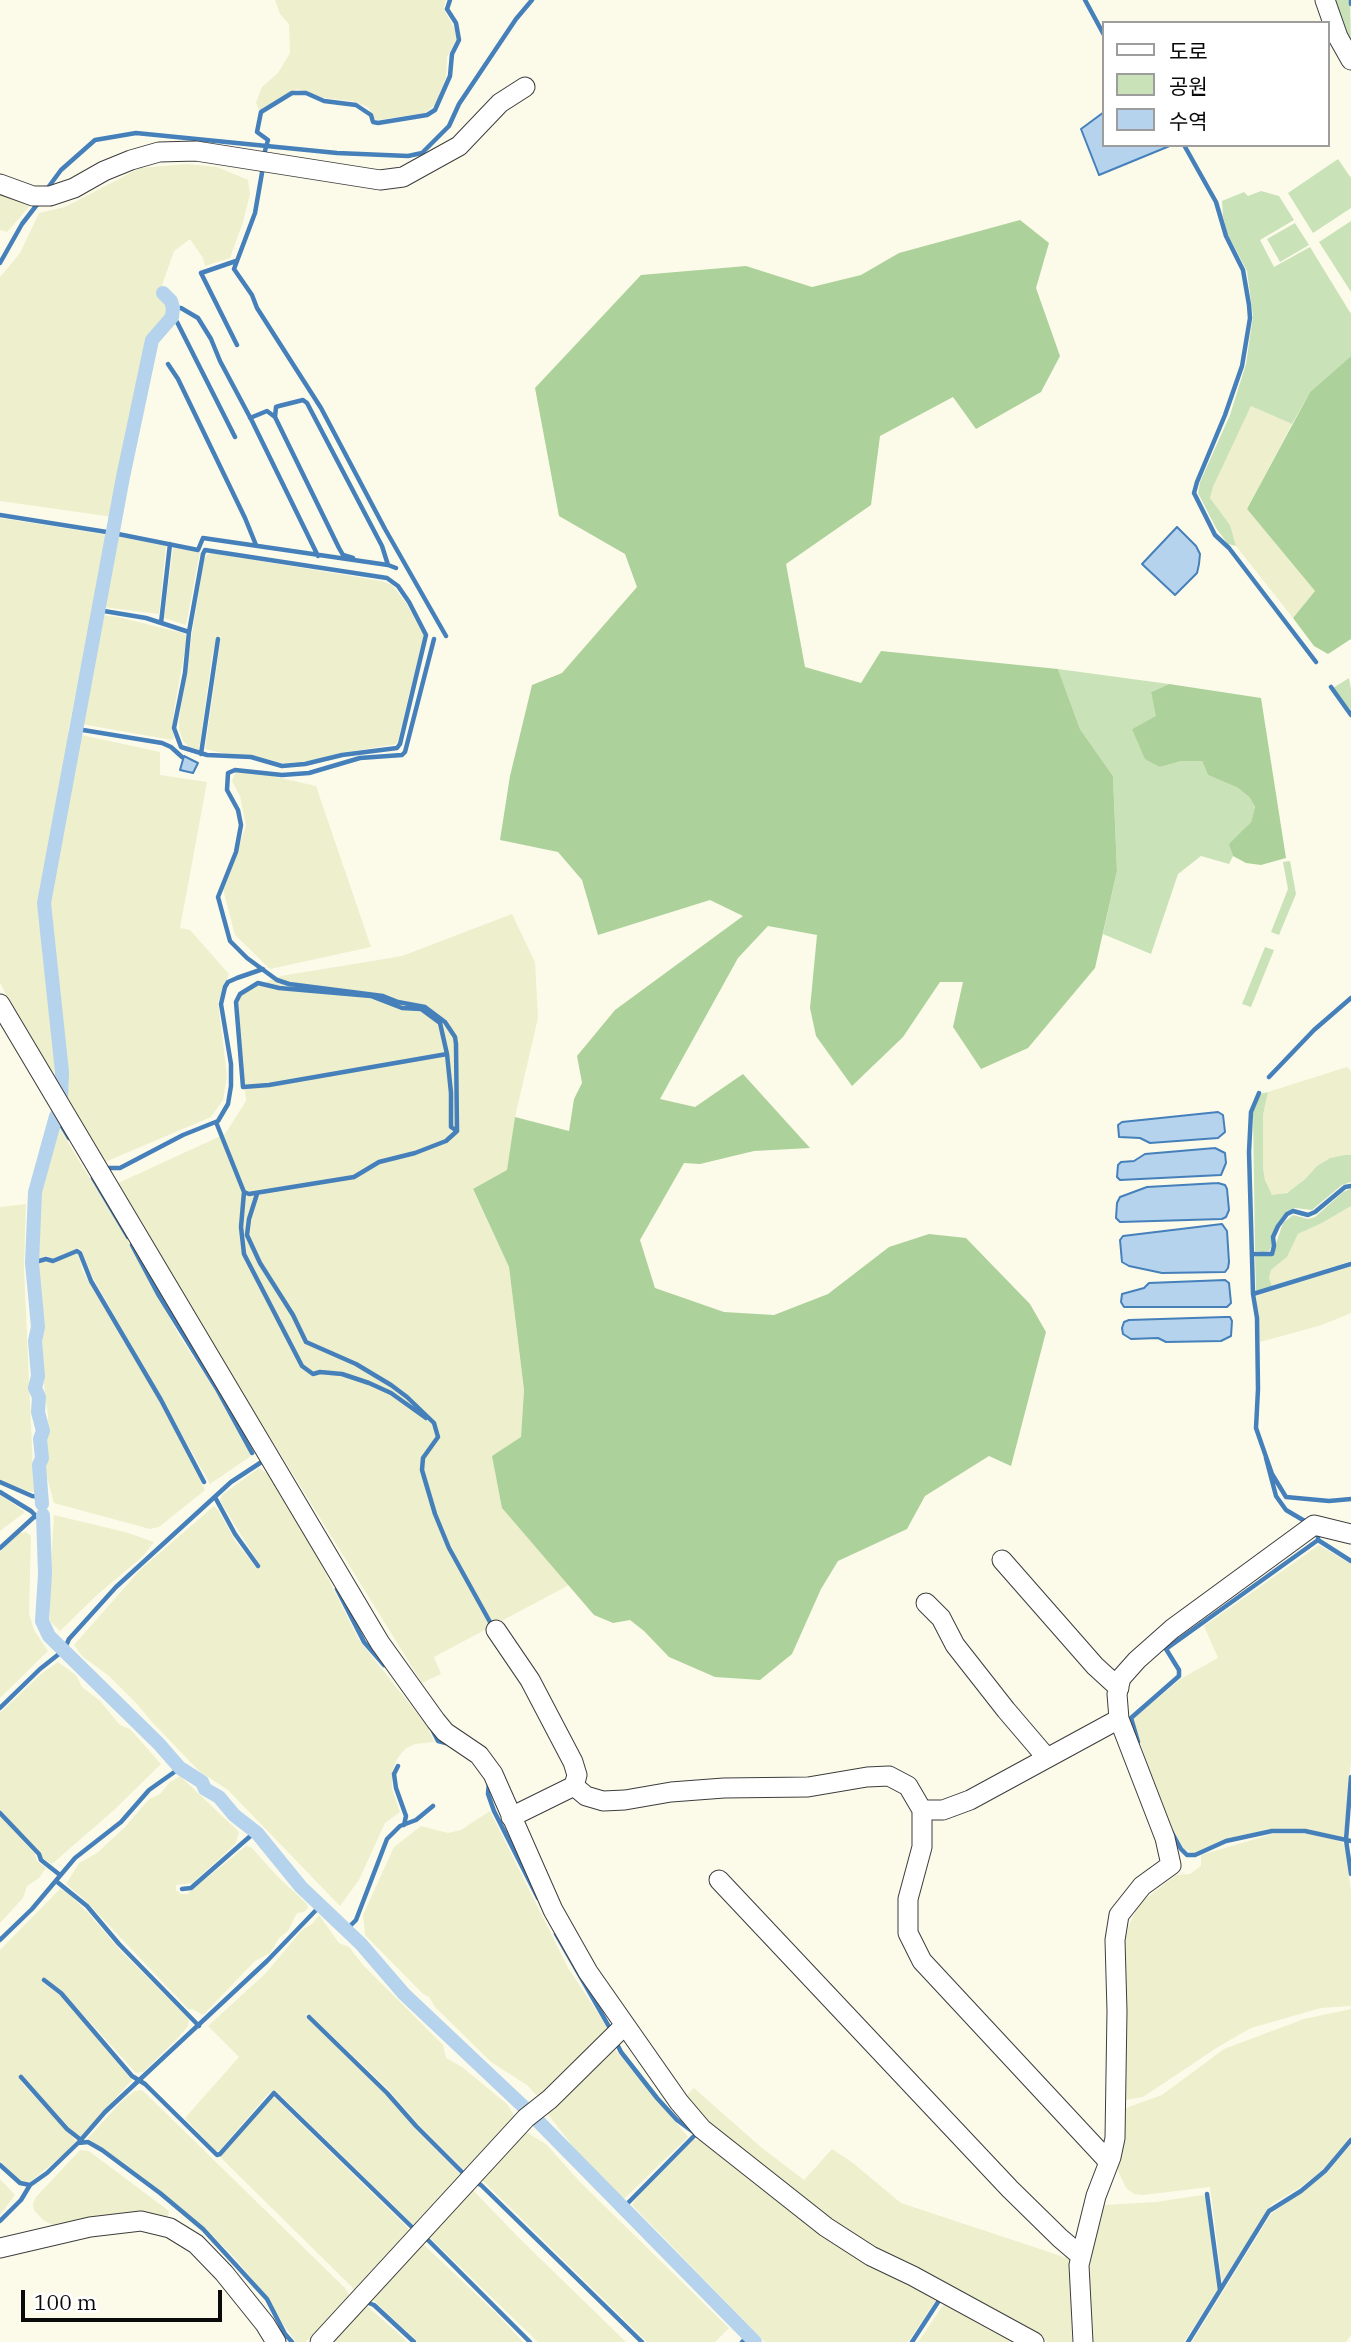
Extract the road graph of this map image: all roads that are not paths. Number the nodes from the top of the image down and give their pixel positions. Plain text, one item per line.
1 (1325, 0) edge
2 (1351, 60) edge
3 (525, 87) dead end
4 (0, 184) edge
5 (0, 1004) edge
6 (1351, 1534) edge
7 (1002, 1560) dead end
8 (926, 1603) dead end
9 (496, 1630) dead end
10 (1119, 1688) junction
11 (1119, 1719) junction
12 (1047, 1758) junction
13 (574, 1786) junction
14 (922, 1810) junction
15 (511, 1817) junction
16 (719, 1880) dead end
17 (625, 2025) junction
18 (1109, 2162) junction
19 (0, 2248) edge
20 (1081, 2256) junction
21 (276, 2342) edge
22 (320, 2342) edge
23 (1034, 2342) edge
24 (1083, 2342) edge

1 - 2 street
3 - 4 street
5 - 15 street
6 - 10 street
7 - 10 street
8 - 12 street
9 - 13 street
10 - 11 street
11 - 12 street
11 - 18 street
12 - 14 street
13 - 14 street
13 - 15 street
14 - 18 street
15 - 17 street
16 - 20 street
17 - 22 street
17 - 23 street
18 - 20 street
19 - 21 street
20 - 24 street

